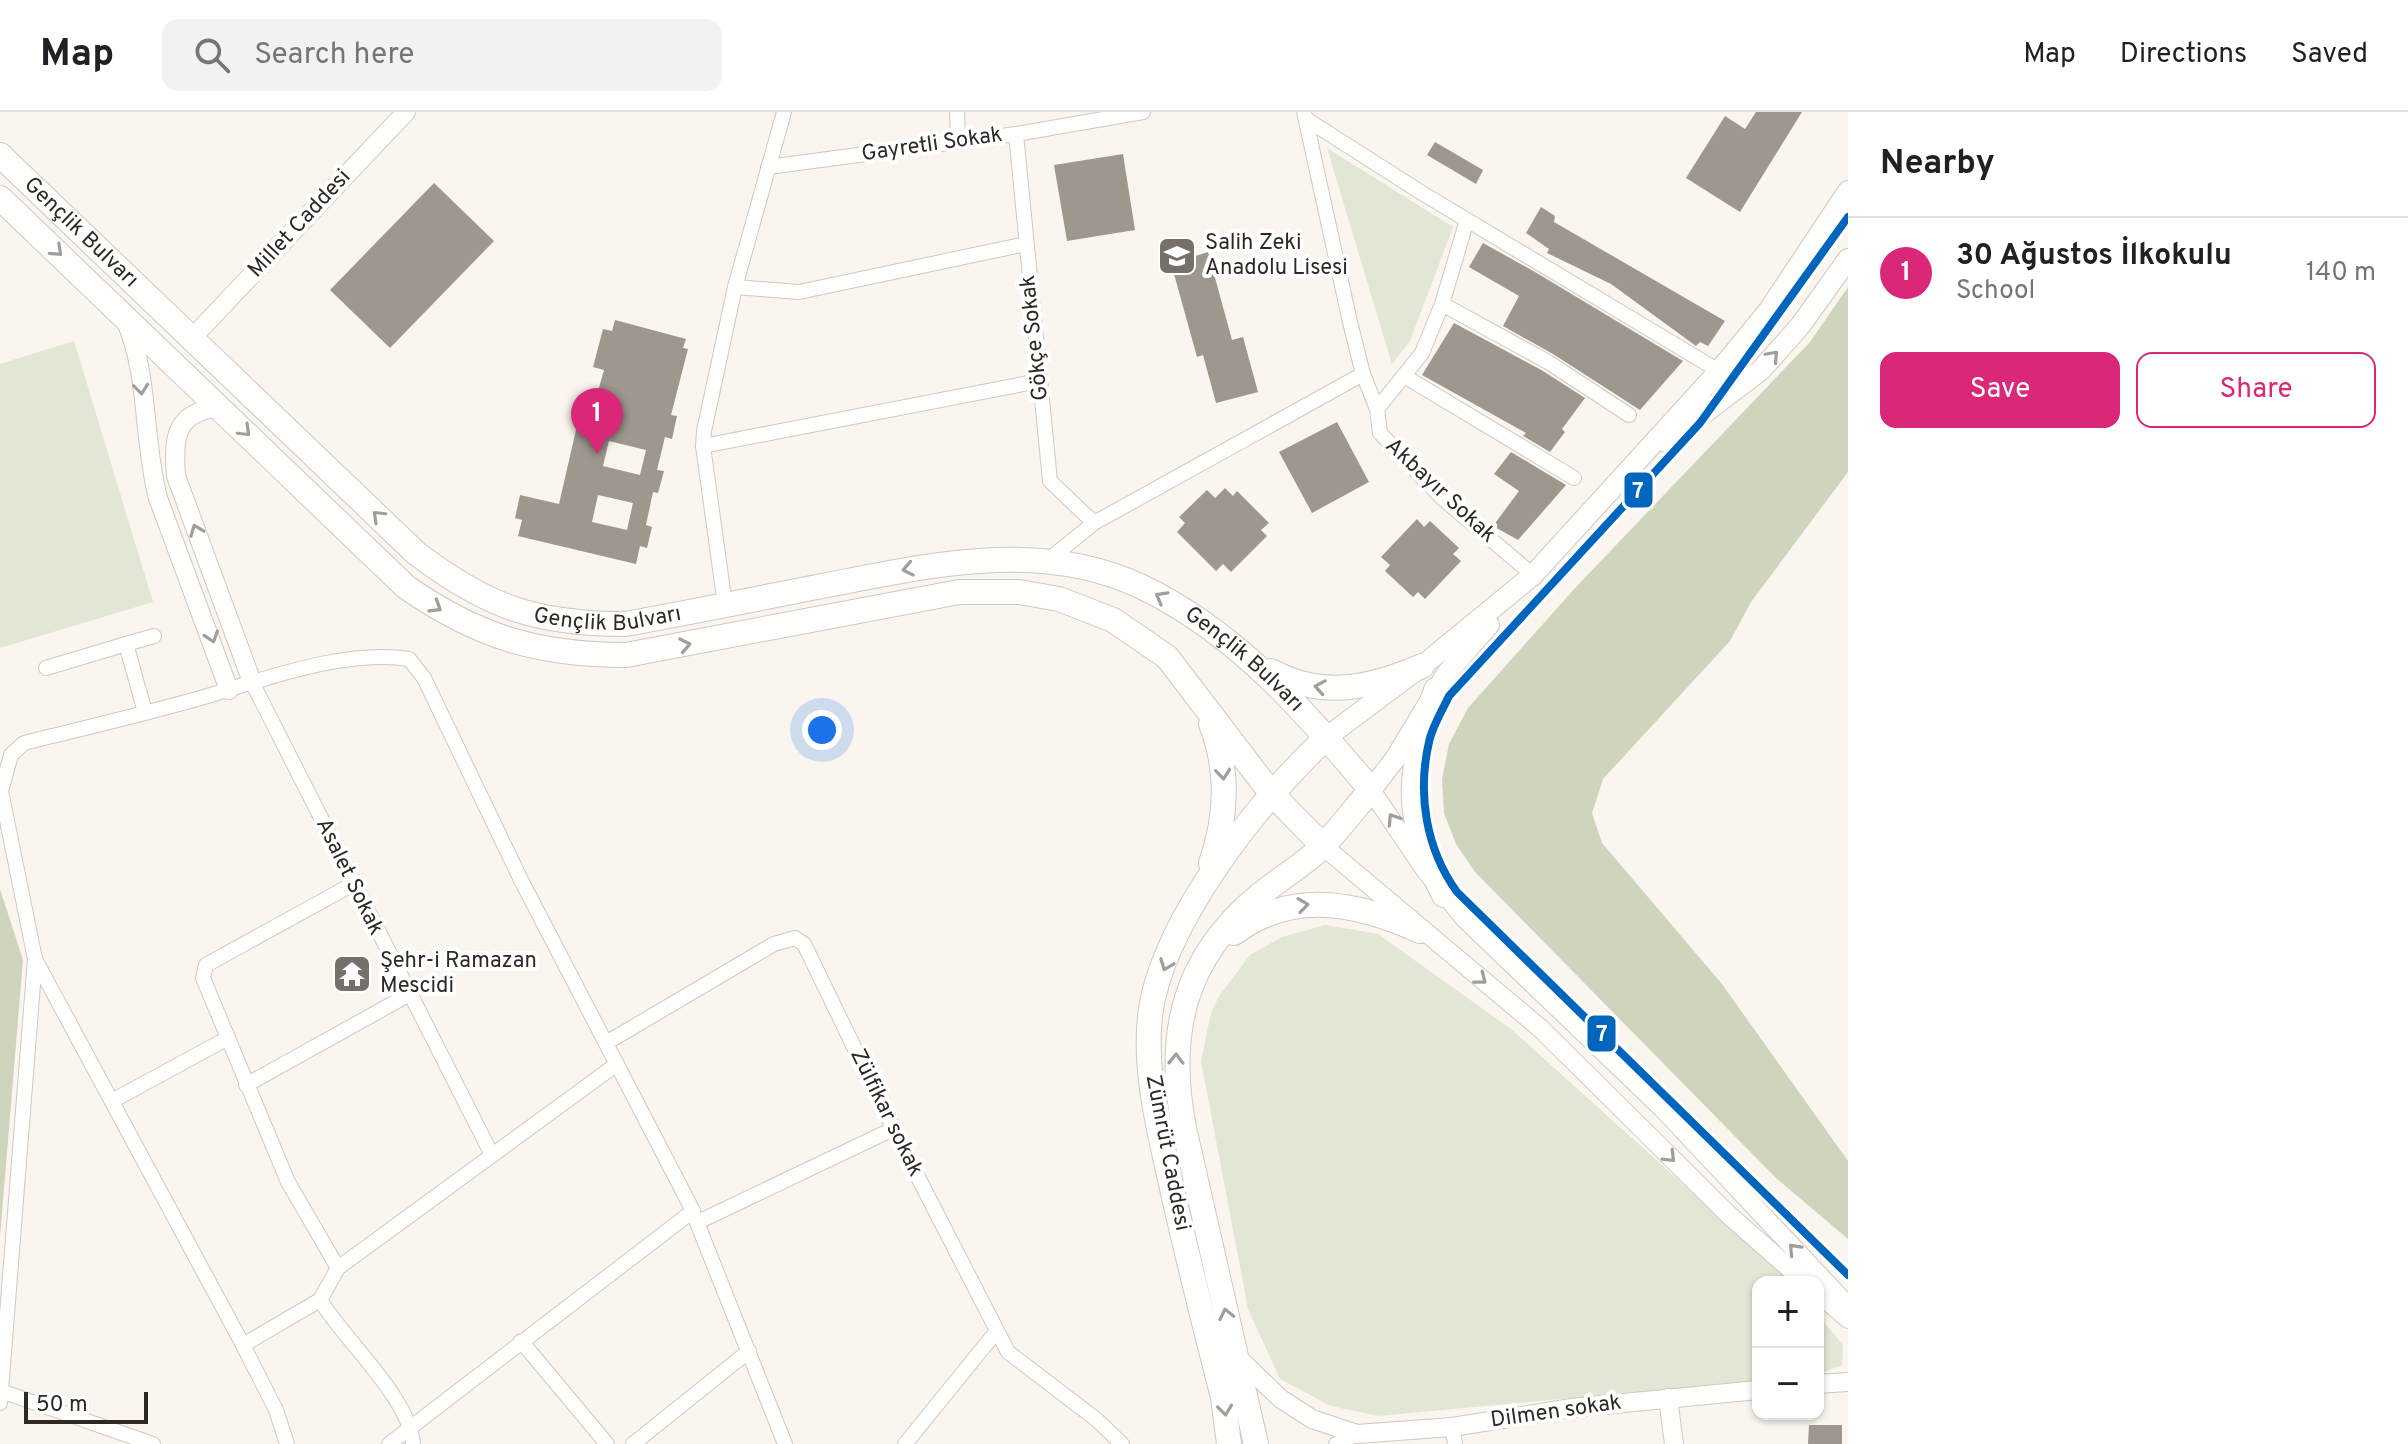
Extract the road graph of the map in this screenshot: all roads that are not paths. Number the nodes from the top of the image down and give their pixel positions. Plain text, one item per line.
1 (406, 112) edge
2 (784, 112) edge
3 (957, 112) edge
4 (1143, 112) edge
5 (1305, 116) edge
6 (1016, 134) junction
7 (958, 142) junction
8 (0, 155) edge
9 (768, 167) junction
10 (1848, 191) edge
11 (0, 198) edge
12 (1467, 220) junction
13 (1026, 244) junction
14 (1848, 259) edge
15 (735, 287) junction
16 (1442, 304) junction
17 (123, 314) junction
18 (193, 337) junction
19 (1719, 371) junction
20 (1363, 374) junction
21 (1404, 376) junction
22 (1039, 381) junction
23 (219, 407) junction
24 (1377, 409) junction
25 (1629, 415) dead end
26 (703, 446) junction
27 (1624, 473) junction
28 (1574, 478) dead end
29 (1094, 523) junction
30 (1047, 561) junction
31 (1533, 575) junction
32 (1517, 591) junction
33 (725, 605) junction
34 (154, 636) dead end
35 (126, 644) junction
36 (1250, 659) junction
37 (1422, 666) junction
38 (46, 668) dead end
39 (1185, 676) junction
40 (252, 682) junction
41 (229, 690) junction
42 (1436, 690) junction
43 (145, 712) junction
44 (1327, 737) junction
45 (1371, 790) junction
46 (1271, 793) junction
47 (1323, 846) junction
48 (353, 884) junction
49 (1200, 895) junction
50 (1444, 895) junction
51 (1420, 931) junction
52 (35, 959) junction
53 (1195, 977) junction
54 (408, 995) junction
55 (226, 1039) junction
56 (606, 1043) junction
57 (617, 1064) junction
58 (246, 1085) junction
59 (112, 1101) junction
60 (893, 1129) junction
61 (492, 1155) junction
62 (695, 1216) junction
63 (338, 1268) junction
64 (1798, 1276) edge
65 (1824, 1298) edge
66 (320, 1300) junction
67 (1848, 1306) edge
68 (1848, 1319) edge
69 (996, 1332) junction
70 (521, 1341) junction
71 (243, 1345) junction
72 (749, 1351) junction
73 (1236, 1356) junction
74 (1848, 1382) edge
75 (1824, 1384) edge
76 (1752, 1391) edge
77 (1, 1397) edge
78 (1668, 1398) junction
79 (412, 1428) junction
80 (1357, 1434) junction
81 (1454, 1436) edge
82 (153, 1444) edge
83 (287, 1444) edge
84 (389, 1444) edge
85 (413, 1444) edge
86 (607, 1444) edge
87 (633, 1444) edge
88 (785, 1444) edge
89 (905, 1444) edge
90 (1122, 1444) edge
91 (1229, 1444) edge
92 (1256, 1444) edge
93 (1336, 1444) edge
94 (1674, 1444) edge

1 - 18 main road, Millet Caddesi
2 - 9 street
3 - 7 street
4 - 6 street, Gayretli Sokak
5 - 12 street
5 - 20 street, Akbayır Sokak
6 - 7 street, Gayretli Sokak
6 - 13 street, Gökçe Sokak
7 - 9 street, Gayretli Sokak
8 - 18 highway, Gençlik Bulvarı
9 - 15 street
10 - 19 main road
11 -> 17 highway, Gençlik Bulvarı
12 - 16 street
12 - 19 street
13 - 15 street
13 - 22 street, Gökçe Sokak
27 -> 14 main road
15 - 26 street
16 - 21 street
16 - 25 street
17 - 23 highway, Gençlik Bulvarı
17 -> 41 main road
33 -> 18 highway, Gençlik Bulvarı
19 - 27 main road
20 - 24 street, Akbayır Sokak
20 - 29 street
21 - 24 street
21 - 28 street
22 - 26 street
22 - 29 street, Gökçe Sokak
23 -> 39 highway, Gençlik Bulvarı
40 -> 23 main road
24 - 31 street, Akbayır Sokak
26 - 33 street
27 - 31 main road
29 - 30 street
30 -> 33 highway, Gençlik Bulvarı
36 -> 30 highway, Gençlik Bulvarı
31 - 32 main road
32 - 37 main road
32 - 42 main road
34 - 35 street
35 - 38 street
35 - 43 street
37 -> 36 highway
36 - 44 highway, Gençlik Bulvarı
37 - 44 main road
39 - 46 highway, Gençlik Bulvarı
39 -> 49 highway
40 - 41 street
40 - 48 street, Asalet Sokak
40 - 56 street
41 - 43 street
42 - 45 main road
42 - 50 highway
43 - 52 street
44 - 45 highway, Gençlik Bulvarı
44 - 46 highway, Zümrüt Caddesi
45 - 47 highway
50 -> 45 main road
46 - 47 highway, Gençlik Bulvarı
46 - 49 highway, Zümrüt Caddesi
47 - 51 main road
47 - 53 highway
48 - 54 street, Asalet Sokak
48 - 55 street
49 -> 91 highway, Zümrüt Caddesi
67 -> 50 main road
53 -> 51 highway
51 -> 64 main road
52 - 59 street
52 - 77 street
73 -> 53 highway
54 - 58 street
54 - 61 street, Asalet Sokak
55 - 58 street
55 - 59 street
56 - 57 street
56 - 60 street, Zülfikar sokak
57 - 61 street
57 - 62 street
58 - 63 street
59 - 71 street
60 - 62 street
60 - 69 street, Zülfikar sokak
61 - 63 street
62 - 70 street
62 - 72 street
63 - 66 street
65 - 68 main road
66 - 71 street
66 - 79 street
69 - 89 street
69 - 90 street, Zülfikar sokak
70 - 79 street
70 - 86 street
71 - 83 street
72 - 87 street
72 - 88 street
73 - 80 main road, Dilmen sokak
73 - 92 highway
74 - 75 main road
76 - 78 main road, Dilmen sokak
77 - 82 street
78 - 81 main road, Dilmen sokak
78 - 94 main road
79 - 84 street
79 - 85 street
80 - 81 main road, Dilmen sokak
80 - 93 street

